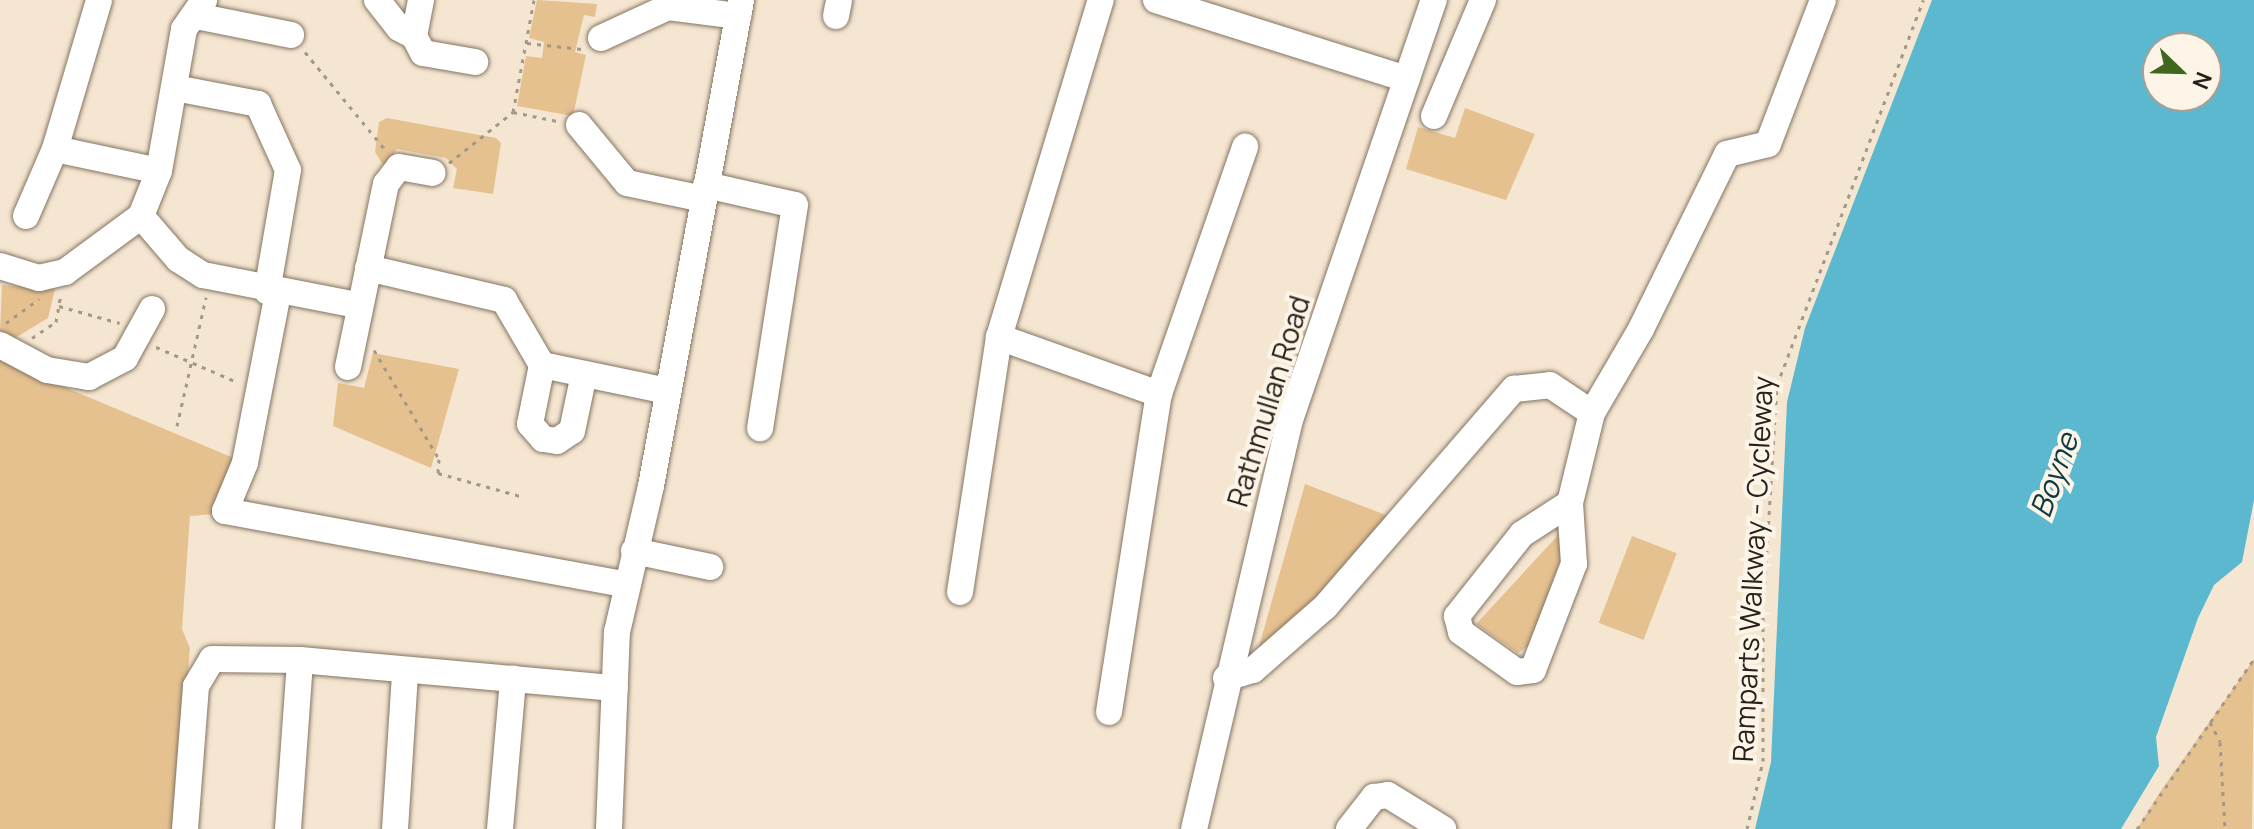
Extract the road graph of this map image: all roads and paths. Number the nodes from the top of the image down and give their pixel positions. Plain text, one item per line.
1 (99, 0) edge
2 (377, 0) edge
3 (421, 0) edge
4 (534, 0) edge
5 (1101, 0) edge
6 (1156, 0) edge
7 (1434, 0) edge
8 (1483, 0) edge
9 (1823, 0) edge
10 (1923, 0) edge
11 (200, 8) edge
12 (740, 8) edge
13 (291, 35) joint
14 (414, 36) junction
15 (601, 38) joint
16 (527, 43) junction
17 (475, 62) dead end
18 (1407, 79) junction
19 (175, 88) junction
20 (513, 112) junction
21 (1434, 116) dead end
22 (579, 125) joint
23 (1245, 147) dead end
24 (55, 149) junction
25 (399, 167) junction
26 (159, 171) junction
27 (432, 173) joint
28 (705, 192) junction
29 (26, 216) dead end
30 (141, 216) junction
31 (0, 266) edge
32 (368, 268) junction
33 (210, 277) junction
34 (55, 287) dead end
35 (272, 292) junction
36 (44, 295) dead end
37 (358, 305) junction
38 (59, 306) junction
39 (152, 309) dead end
40 (0, 328) edge
41 (139, 334) junction
42 (999, 337) junction
43 (6, 348) edge
44 (375, 350) dead end
45 (193, 364) junction
46 (542, 365) junction
47 (348, 367) dead end
48 (584, 374) junction
49 (259, 391) junction
50 (667, 391) junction
51 (1159, 394) junction
52 (1592, 413) junction
53 (177, 426) dead end
54 (760, 428) dead end
55 (524, 497) dead end
56 (1570, 503) junction
57 (634, 551) junction
58 (710, 567) dead end
59 (627, 585) junction
60 (960, 592) dead end
61 (2254, 659) edge
62 (300, 660) junction
63 (405, 673) junction
64 (1226, 678) junction
65 (513, 679) junction
66 (615, 688) junction
67 (1109, 712) dead end
68 (2210, 722) junction
69 (185, 829) edge
70 (288, 829) edge
71 (395, 829) edge
72 (500, 829) edge
73 (609, 829) edge
74 (1194, 829) edge
75 (1349, 829) edge
76 (1443, 829) edge
77 (1747, 829) edge
78 (2137, 829) edge
79 (2225, 829) edge

1 - 24 street
2 - 14 street
3 - 14 street
4 - 16 path
5 - 42 street
6 - 18 street
7 - 18 street, Rathmullan Road
8 - 21 street
9 - 52 street
10 - 77 path, Ramparts Walkway - Cycleway
11 - 13 street
11 - 19 street
12 - 15 street
12 - 28 street
13 - 25 path
14 - 17 street
15 - 16 path
16 - 20 path
18 - 64 street, Rathmullan Road
19 - 26 street
19 - 35 street
20 - 22 path
20 - 27 path
22 - 28 street
23 - 51 street
24 - 26 street
24 - 29 street
25 - 27 street
25 - 32 street
26 - 30 street
28 - 50 street
28 - 54 street
30 - 31 street
30 - 33 street
32 - 37 street
32 - 46 street
33 - 35 street
33 - 45 path
34 - 38 path
35 - 37 street
35 - 49 street
36 - 40 path
37 - 47 street
38 - 41 path
38 - 43 path
39 - 41 street
41 - 43 street
41 - 45 path
42 - 51 street
42 - 60 street
44 - 55 path
45 - 49 path
45 - 53 path
46 - 48 street
46 - 48 street
48 - 50 street
49 - 59 street
50 - 57 street
51 - 67 street
52 - 56 street
52 - 64 street
56 - 56 street
57 - 58 street
57 - 59 street
59 - 66 street
61 - 68 path
62 - 63 street
62 - 69 street
62 - 70 street
63 - 65 street
63 - 71 street
64 - 74 street, Rathmullan Road
65 - 66 street
65 - 72 street
66 - 73 street
68 - 78 path
68 - 79 path
75 - 76 street

